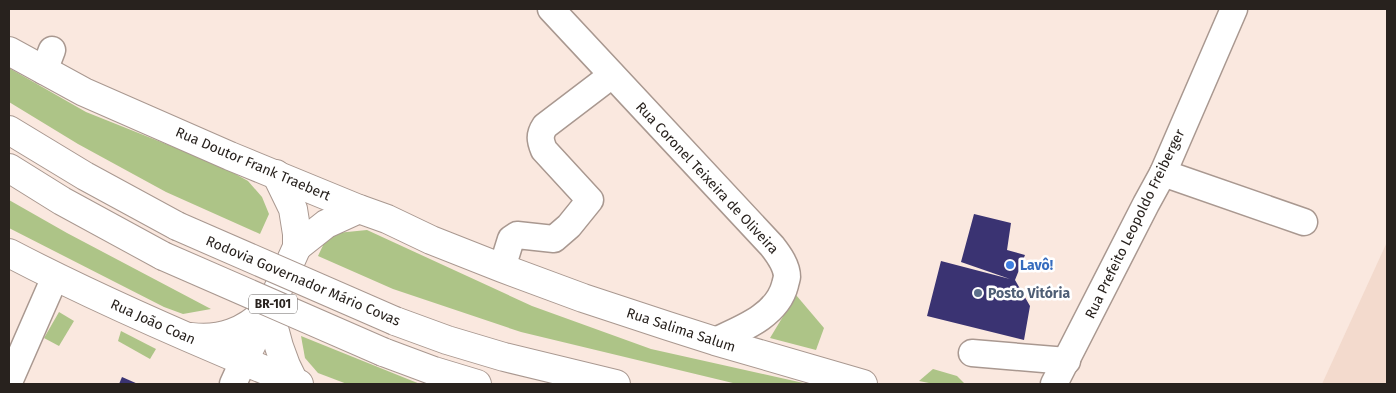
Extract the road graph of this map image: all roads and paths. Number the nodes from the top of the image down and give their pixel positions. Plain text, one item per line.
1 (551, 9) edge
2 (1234, 9) edge
3 (9, 51) edge
4 (612, 75) junction
5 (9, 130) edge
6 (9, 168) edge
7 (1164, 173) junction
8 (276, 174) junction
9 (359, 209) junction
10 (1304, 222) dead end
11 (297, 247) junction
12 (9, 254) edge
13 (502, 268) junction
14 (55, 277) junction
15 (270, 307) junction
16 (185, 336) junction
17 (715, 342) junction
18 (972, 353) dead end
19 (238, 373) edge
20 (1068, 373) edge
21 (9, 382) edge
22 (296, 383) edge
23 (478, 384) edge
24 (616, 384) edge
25 (863, 384) edge
26 (1054, 384) edge

1 - 4 street, Rua Coronel Teixeira de Oliveira
2 - 7 street, Rua Prefeito Leopoldo Freiberger
3 - 8 main road, Rua Doutor Frank Traebert
4 - 13 street
4 - 17 street, Rua Coronel Teixeira de Oliveira
5 - 24 main road, Rodovia Governador Mário Covas / BR-101, bridge
6 - 23 main road, BR-101, bridge
7 - 10 street
7 - 20 street, Rua Prefeito Leopoldo Freiberger
8 - 9 main road, Rua Doutor Frank Traebert
8 - 11 main road
9 - 11 main road
9 - 13 main road, Rua Doutor Frank Traebert
11 - 15 main road
12 - 14 main road, Rua João Coan
13 - 17 main road, Rua Salima Salum
14 - 16 main road, Rua João Coan
14 - 21 street
15 - 16 main road
15 - 19 main road
15 - 22 main road
16 - 19 main road, Rua João Coan
17 - 25 main road, Rua Salima Salum
18 - 20 street
19 - 22 main road, Rua João Coan
20 - 26 street, Rua Prefeito Leopoldo Freiberger

